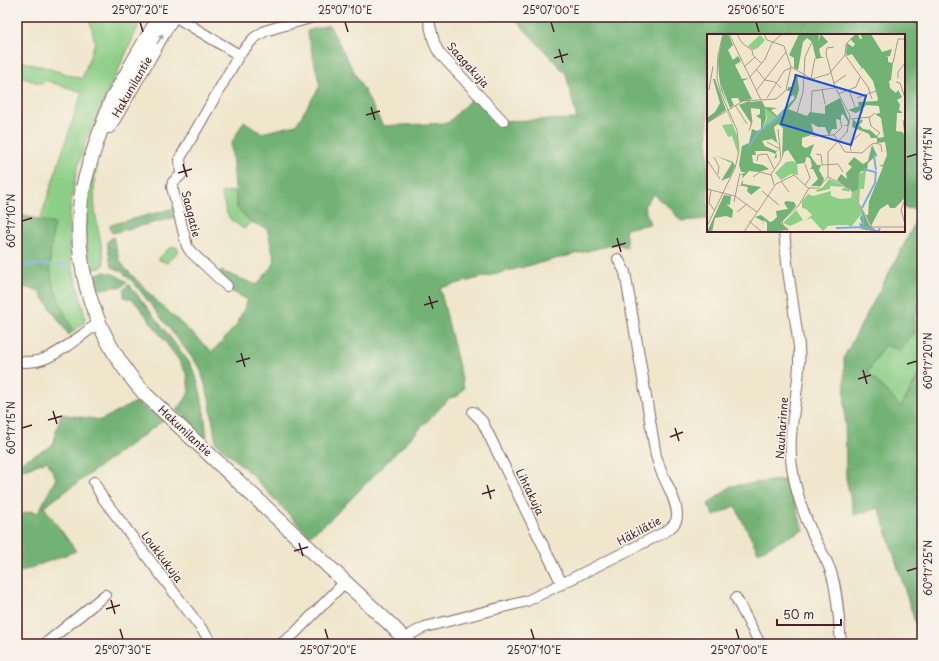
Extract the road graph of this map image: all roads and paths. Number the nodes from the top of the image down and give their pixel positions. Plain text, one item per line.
1 (160, 17) edge
2 (172, 17) edge
3 (176, 17) edge
4 (314, 17) edge
5 (428, 17) edge
6 (239, 55) junction
7 (503, 121) dead end
8 (91, 158) junction
9 (784, 232) edge
10 (618, 259) dead end
11 (227, 286) dead end
12 (99, 323) junction
13 (17, 361) edge
14 (473, 412) dead end
15 (94, 482) dead end
16 (346, 582) junction
17 (562, 584) junction
18 (105, 595) dead end
19 (736, 598) dead end
20 (407, 642) edge
21 (45, 644) edge
22 (213, 644) edge
23 (281, 644) edge
24 (760, 644) edge
25 (842, 644) edge

1 - 8 street, Hakunilantie
8 -> 2 street, Hakunilantie
3 - 6 street
4 - 6 street, Saagatie
5 - 7 street, Saagakuja
6 - 11 street, Saagatie
8 - 12 street, Hakunilantie
9 - 25 street, Nauharinne
10 - 17 street, Häkilätie
12 - 13 street
12 - 16 street, Hakunilantie
14 - 17 street, Lihtakuja
15 - 22 street, Loukkukuja
16 - 20 street, Hakunilantie
16 - 23 street
17 - 20 street, Häkilätie
18 - 21 street
19 - 24 street

